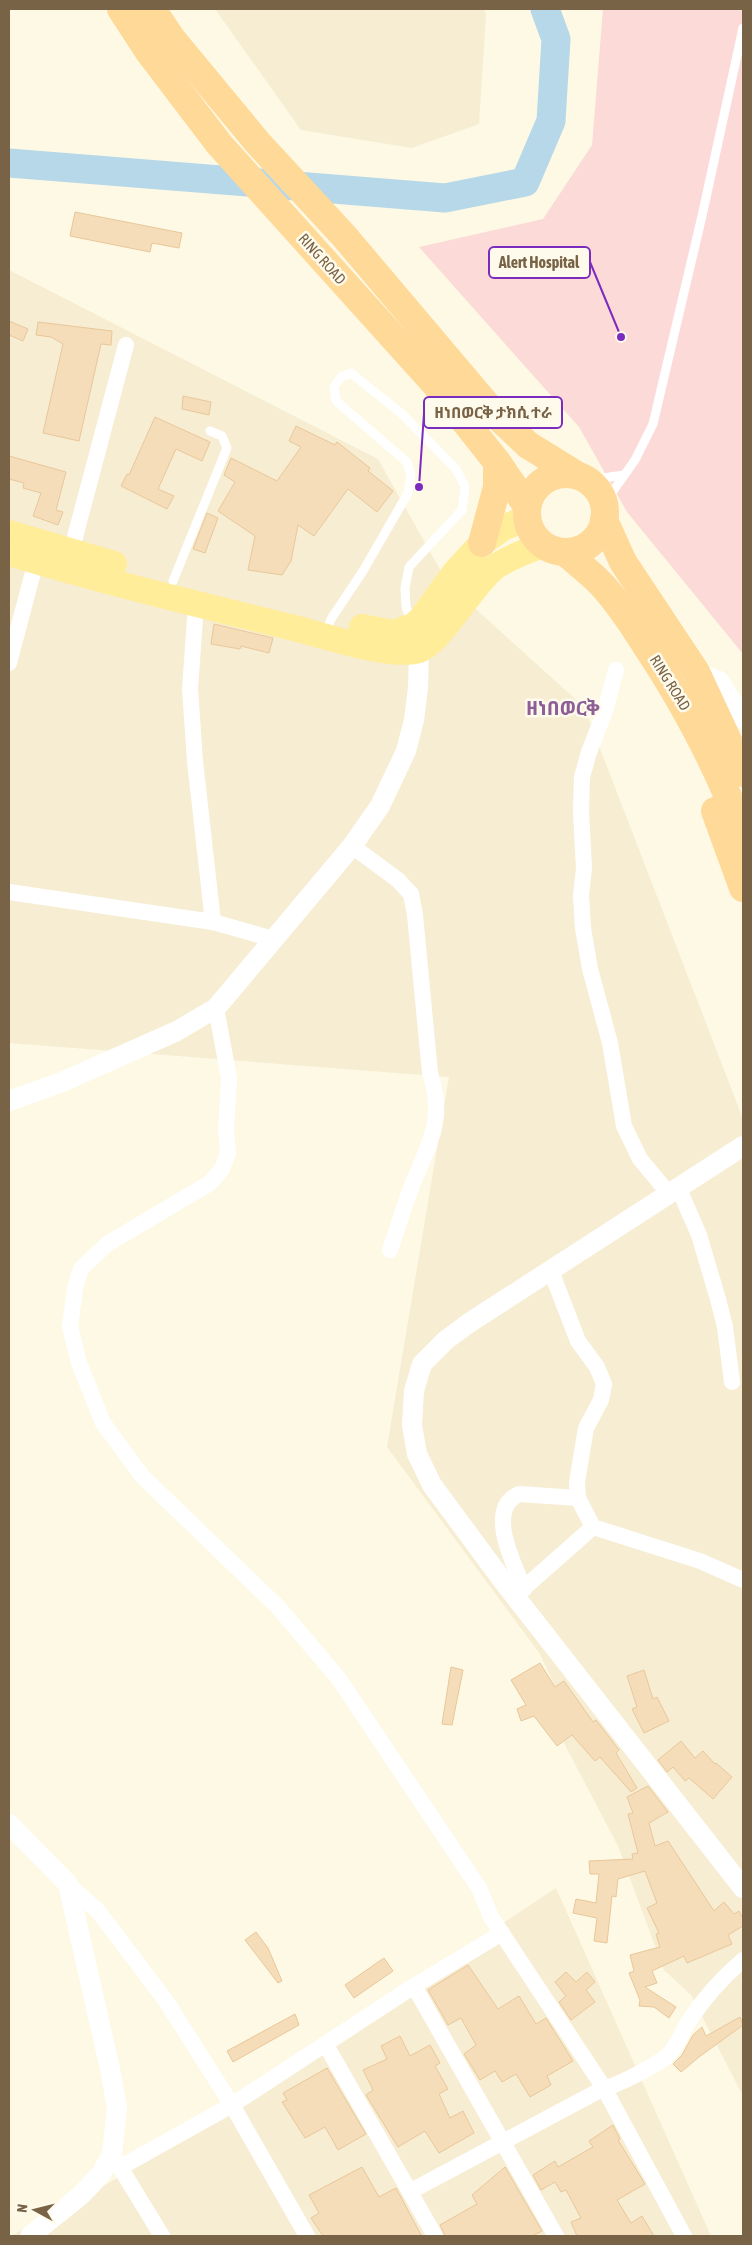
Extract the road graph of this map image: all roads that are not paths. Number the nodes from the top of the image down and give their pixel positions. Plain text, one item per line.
1 (121, 9) edge
2 (152, 9) edge
3 (743, 28) edge
4 (126, 345) dead end
5 (210, 431) dead end
6 (497, 462) junction
7 (624, 475) junction
8 (582, 477) junction
9 (527, 512) junction
10 (604, 512) junction
11 (9, 534) edge
12 (482, 543) junction
13 (554, 548) junction
14 (71, 552) junction
15 (9, 553) edge
16 (36, 561) junction
17 (173, 581) junction
18 (196, 604) junction
19 (328, 628) junction
20 (416, 638) junction
21 (9, 663) edge
22 (616, 670) dead end
23 (663, 670) junction
24 (696, 672) junction
25 (743, 718) edge
26 (743, 773) edge
27 (743, 834) edge
28 (352, 846) junction
29 (743, 888) edge
30 (9, 892) edge
31 (213, 922) junction
32 (273, 939) junction
33 (216, 1008) junction
34 (9, 1100) edge
35 (743, 1146) edge
36 (674, 1192) junction
37 (390, 1250) dead end
38 (550, 1271) junction
39 (732, 1382) dead end
40 (578, 1498) junction
41 (593, 1527) junction
42 (743, 1580) edge
43 (519, 1593) junction
44 (9, 1824) edge
45 (68, 1884) junction
46 (743, 1888) edge
47 (502, 1933) junction
48 (743, 1960) edge
49 (414, 1986) junction
50 (326, 2045) junction
51 (604, 2088) junction
52 (232, 2106) junction
53 (502, 2143) junction
54 (116, 2160) junction
55 (411, 2191) junction
56 (30, 2236) edge
57 (162, 2236) edge
58 (307, 2236) edge
59 (435, 2236) edge
60 (556, 2236) edge
61 (684, 2236) edge

1 - 6 highway, RING ROAD
2 - 8 highway, RING ROAD
3 - 7 lane
4 - 14 street
5 - 17 lane
6 - 9 highway, RING ROAD
6 - 12 highway
7 - 8 lane
7 - 10 lane
8 - 9 highway
8 - 10 highway
9 - 12 main road
9 - 13 highway
10 - 13 highway
10 - 24 highway, RING ROAD
11 - 14 main road
12 - 20 main road
13 - 20 main road
13 - 23 highway, RING ROAD
14 - 17 main road
15 - 16 main road
16 - 18 main road
16 - 21 street
17 - 19 main road
18 - 19 main road
18 - 31 street
19 - 20 main road
19 - 20 lane
20 - 28 street
22 - 36 street
23 - 27 highway, RING ROAD
23 - 29 highway
24 - 25 street
24 - 26 highway, RING ROAD
28 - 32 street
28 - 37 street
30 - 31 street
31 - 32 street
32 - 33 street
33 - 34 street
33 - 47 street
35 - 36 street
36 - 38 street
36 - 39 street
38 - 40 street
38 - 43 street
40 - 41 street
40 - 43 street
41 - 42 street
41 - 43 street
43 - 46 street
44 - 45 street
45 - 52 street
45 - 54 street
47 - 49 street
47 - 51 street
48 - 51 street
49 - 50 street
49 - 53 street
50 - 52 street
50 - 55 street
51 - 53 street
51 - 61 street
52 - 54 street
52 - 58 street
53 - 55 street
53 - 60 street
54 - 56 street
54 - 57 street
55 - 59 street

